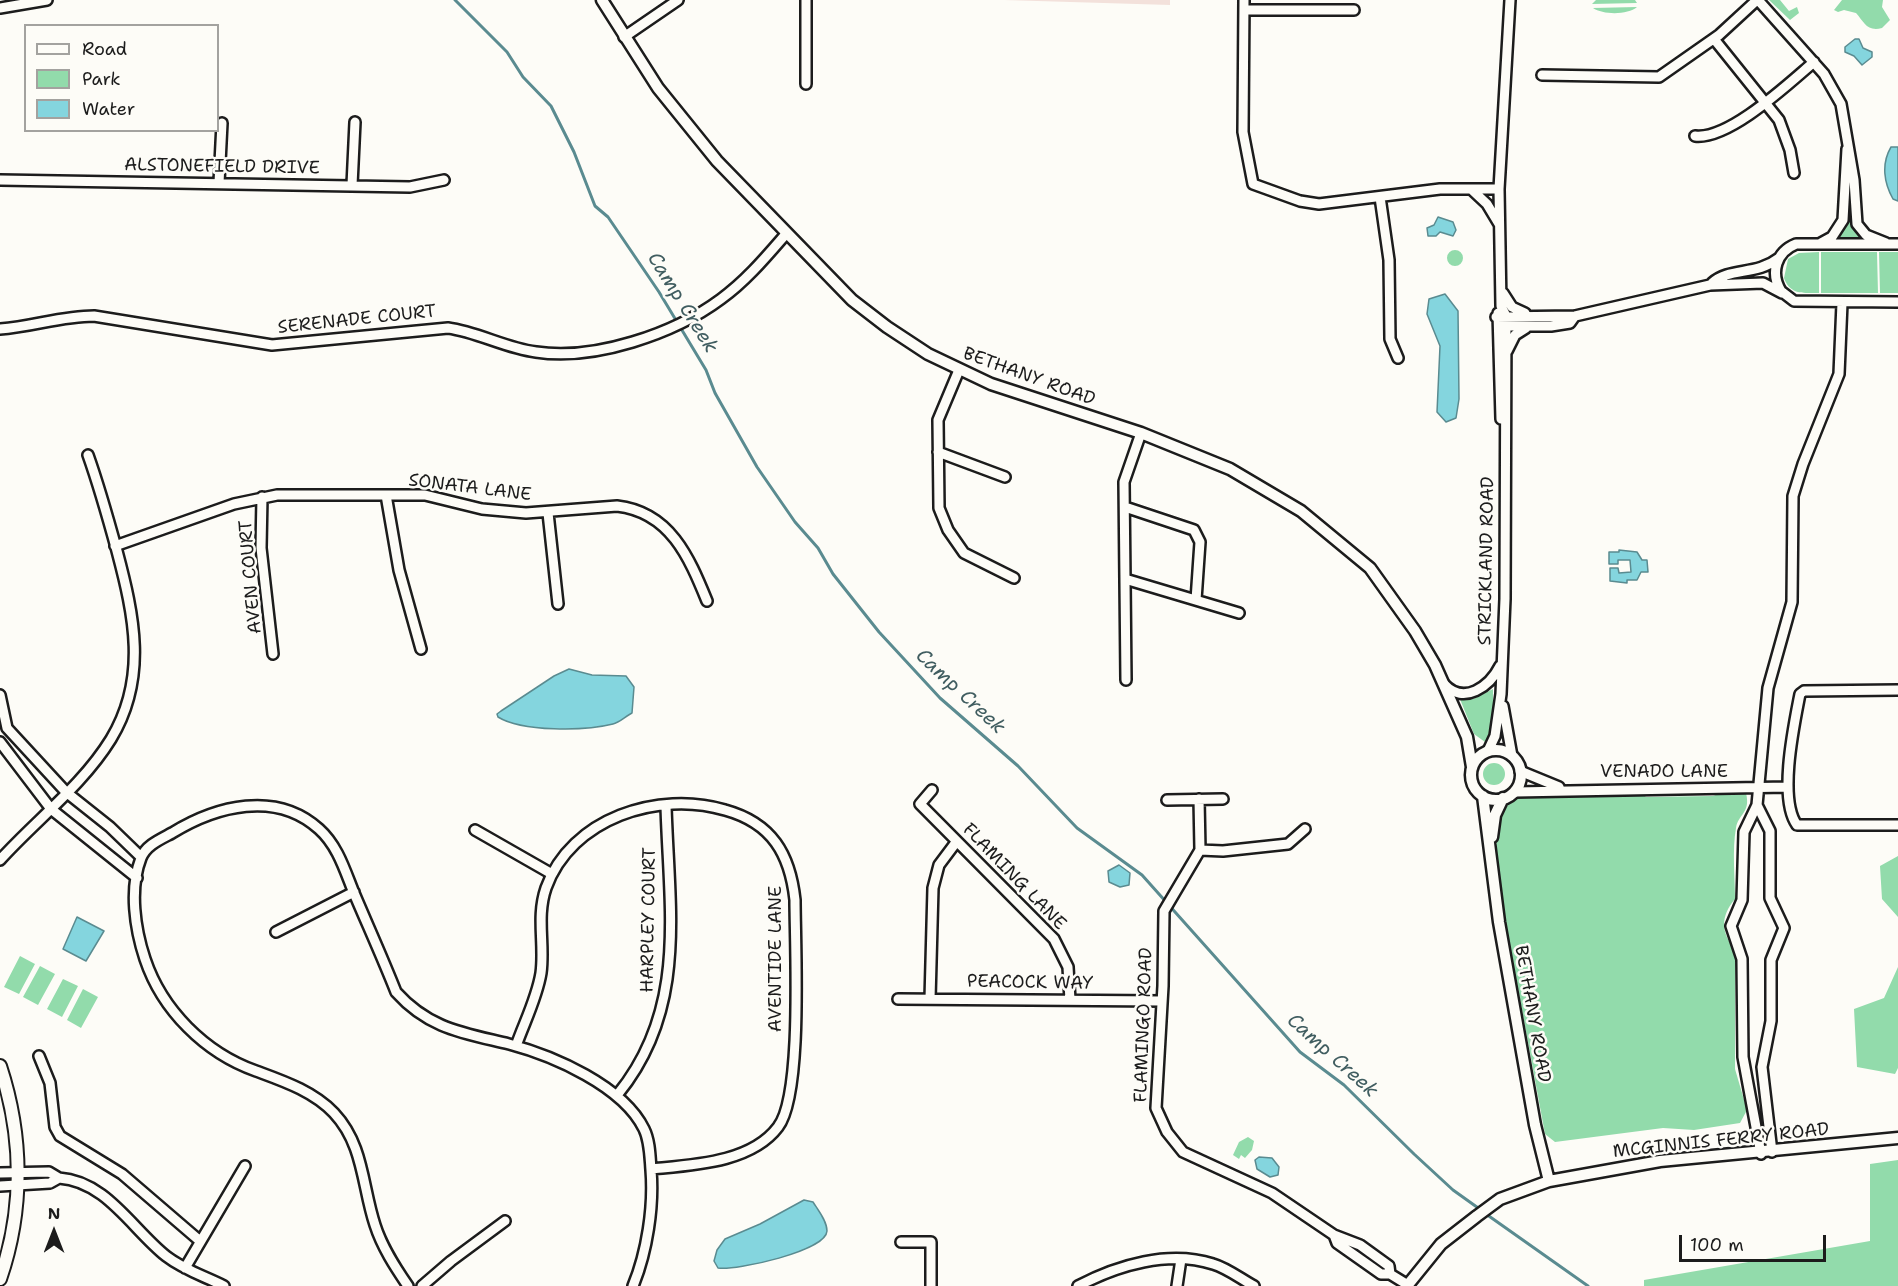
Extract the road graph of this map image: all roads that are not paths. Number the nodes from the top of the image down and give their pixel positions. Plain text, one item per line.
1 (47, 0) edge
2 (602, 0) edge
3 (678, 0) edge
4 (806, 0) edge
5 (1510, 0) edge
6 (1758, 0) edge
7 (1244, 5) edge
8 (0, 8) edge
9 (1354, 10) dead end
10 (624, 37) junction
11 (1714, 39) junction
12 (1814, 62) junction
13 (1542, 75) dead end
14 (806, 84) dead end
15 (1766, 101) junction
16 (355, 122) dead end
17 (222, 123) dead end
18 (1848, 132) junction
19 (1695, 136) dead end
20 (1794, 173) dead end
21 (0, 180) edge
22 (444, 180) dead end
23 (219, 183) junction
24 (352, 185) junction
25 (1472, 189) junction
26 (1499, 189) junction
27 (1380, 197) junction
28 (1501, 228) junction
29 (786, 234) junction
30 (1820, 243) junction
31 (1886, 243) junction
32 (1898, 244) edge
33 (1779, 258) junction
34 (1501, 281) junction
35 (1710, 285) junction
36 (1782, 294) junction
37 (1898, 302) edge
38 (1842, 303) junction
39 (1539, 315) junction
40 (1575, 316) junction
41 (1501, 321) junction
42 (1530, 327) junction
43 (0, 329) edge
44 (1506, 356) junction
45 (1398, 358) dead end
46 (959, 370) junction
47 (1141, 433) junction
48 (938, 452) junction
49 (88, 455) dead end
50 (1505, 460) junction
51 (1005, 477) dead end
52 (386, 495) junction
53 (262, 497) junction
54 (1125, 507) junction
55 (548, 513) junction
56 (116, 546) junction
57 (1014, 578) dead end
58 (1125, 579) junction
59 (1196, 600) junction
60 (706, 601) dead end
61 (558, 604) dead end
62 (1239, 613) dead end
63 (421, 649) dead end
64 (273, 654) dead end
65 (1502, 662) junction
66 (1126, 680) dead end
67 (1442, 681) junction
68 (1898, 690) edge
69 (1501, 694) junction
70 (0, 695) edge
71 (4, 730) edge
72 (1467, 737) junction
73 (0, 742) edge
74 (1486, 752) junction
75 (1512, 756) junction
76 (1472, 767) junction
77 (1520, 771) junction
78 (1787, 787) junction
79 (1757, 788) junction
80 (932, 790) dead end
81 (1570, 790) junction
82 (66, 792) junction
83 (1515, 792) junction
84 (1483, 796) junction
85 (1503, 798) junction
86 (1199, 799) junction
87 (1223, 799) dead end
88 (1167, 800) dead end
89 (1757, 805) junction
90 (666, 806) junction
91 (51, 809) junction
92 (1898, 825) edge
93 (1305, 829) dead end
94 (475, 830) dead end
95 (957, 841) junction
96 (1200, 850) junction
97 (1490, 852) junction
98 (141, 857) junction
99 (0, 860) edge
100 (552, 874) junction
101 (137, 878) junction
102 (354, 892) junction
103 (276, 932) dead end
104 (898, 999) dead end
105 (930, 999) junction
106 (1070, 1000) junction
107 (1162, 1001) junction
108 (516, 1046) junction
109 (39, 1056) dead end
110 (0, 1066) edge
111 (618, 1094) junction
112 (1898, 1138) edge
113 (1767, 1153) junction
114 (245, 1166) dead end
115 (651, 1169) junction
116 (19, 1172) junction
117 (0, 1173) edge
118 (59, 1178) junction
119 (1549, 1181) junction
120 (18, 1185) junction
121 (0, 1186) edge
122 (505, 1221) dead end
123 (1334, 1235) junction
124 (200, 1241) junction
125 (901, 1242) dead end
126 (1370, 1253) junction
127 (1181, 1259) junction
128 (1364, 1262) junction
129 (184, 1268) junction
130 (1390, 1274) junction
131 (0, 1279) edge
132 (1247, 1284) edge
133 (224, 1286) edge
134 (408, 1286) edge
135 (422, 1286) edge
136 (633, 1286) edge
137 (931, 1286) edge
138 (1078, 1286) edge
139 (1177, 1286) edge
140 (1408, 1286) edge

1 - 8 street
2 - 10 street, BETHANY ROAD
3 - 10 street
4 - 14 street
5 - 26 street
6 - 11 street
6 - 12 street
7 - 9 street
7 - 27 street
10 - 29 street, BETHANY ROAD
11 - 13 street
11 - 15 street
12 - 15 street
12 - 18 street
15 - 19 street
15 - 20 street
16 - 24 street
17 - 23 street
18 - 30 street
18 - 31 street
21 - 23 street, ALSTONEFIELD DRIVE
22 - 24 street, ALSTONEFIELD DRIVE
23 - 24 street, ALSTONEFIELD DRIVE
25 - 26 street
25 - 27 street
25 - 28 street
26 - 28 street
27 - 45 street
28 - 34 street
29 - 43 street, SERENADE COURT
29 - 46 street, BETHANY ROAD
30 - 31 street
30 - 33 street
31 - 32 street
33 - 35 street
33 - 36 street
34 - 39 street
34 - 41 street, STRICKLAND ROAD
35 - 36 street
35 - 40 street
36 - 38 street
37 - 38 street
38 - 79 street
39 - 40 street
39 - 41 street
40 - 42 street
41 - 42 street
41 - 44 street, STRICKLAND ROAD
41 - 50 street, STRICKLAND ROAD
42 - 44 street
44 - 50 street, STRICKLAND ROAD
46 - 47 street, BETHANY ROAD
46 - 48 street
47 - 54 street
47 - 67 street, BETHANY ROAD
48 - 51 street
48 - 57 street
49 - 56 street
50 - 65 street, STRICKLAND ROAD
52 - 53 street, SONATA LANE
52 - 55 street, SONATA LANE
52 - 63 street
53 - 56 street, SONATA LANE
53 - 64 street, AVEN COURT
54 - 58 street
54 - 59 street
55 - 60 street, SONATA LANE
55 - 61 street
56 - 82 street
58 - 59 street
58 - 66 street
59 - 62 street
65 - 67 street, STRICKLAND ROAD
65 - 69 street, STRICKLAND ROAD
67 - 72 street, BETHANY ROAD
68 - 78 street
69 - 74 street, STRICKLAND ROAD
69 - 75 street, STRICKLAND ROAD
70 - 71 street
71 - 82 street
72 - 74 street, BETHANY ROAD
72 - 76 street, BETHANY ROAD
73 - 91 street
74 - 75 street
74 - 76 street
75 - 77 street
76 - 84 street
77 - 81 street, VENADO LANE
77 - 83 street
78 - 79 street, VENADO LANE
78 - 92 street
79 - 81 street, VENADO LANE
79 - 89 street
80 - 95 street, FLAMING LANE
81 - 83 street, VENADO LANE
82 - 91 street
82 - 98 street
83 - 85 street
84 - 85 street
84 - 97 street, BETHANY ROAD
85 - 97 street, BETHANY ROAD
86 - 87 street
86 - 88 street
86 - 96 street
89 - 113 street
89 - 113 street
90 - 100 street, AVENTIDE LANE
90 - 111 street, HARPLEY COURT
90 - 115 street, AVENTIDE LANE
91 - 99 street
91 - 101 street
93 - 96 street
94 - 100 street
95 - 105 street
95 - 106 street, FLAMING LANE
96 - 107 street, FLAMINGO ROAD
97 - 119 street, BETHANY ROAD
98 - 101 street
98 - 102 street
100 - 108 street, AVENTIDE LANE
101 - 134 street
102 - 103 street
102 - 108 street
104 - 105 street, PEACOCK WAY
105 - 106 street, PEACOCK WAY
106 - 107 street, PEACOCK WAY
107 - 123 street, FLAMINGO ROAD
108 - 111 street
109 - 124 street
110 - 116 main road
111 - 115 street
112 - 113 street, MCGINNIS FERRY ROAD
113 - 119 street, MCGINNIS FERRY ROAD
114 - 124 street
115 - 136 street
116 - 117 street
116 - 118 street
116 - 120 main road
118 - 120 street
118 - 129 street
119 - 140 street, MCGINNIS FERRY ROAD
120 - 121 street
120 - 131 main road
122 - 135 street
123 - 126 street, FLAMINGO ROAD
123 - 128 street, FLAMINGO ROAD
124 - 129 street
125 - 137 street
126 - 128 street
126 - 130 street, FLAMINGO ROAD
127 - 132 street
127 - 138 street
127 - 139 street
128 - 130 street, FLAMINGO ROAD
129 - 133 street
130 - 140 street, FLAMINGO ROAD

